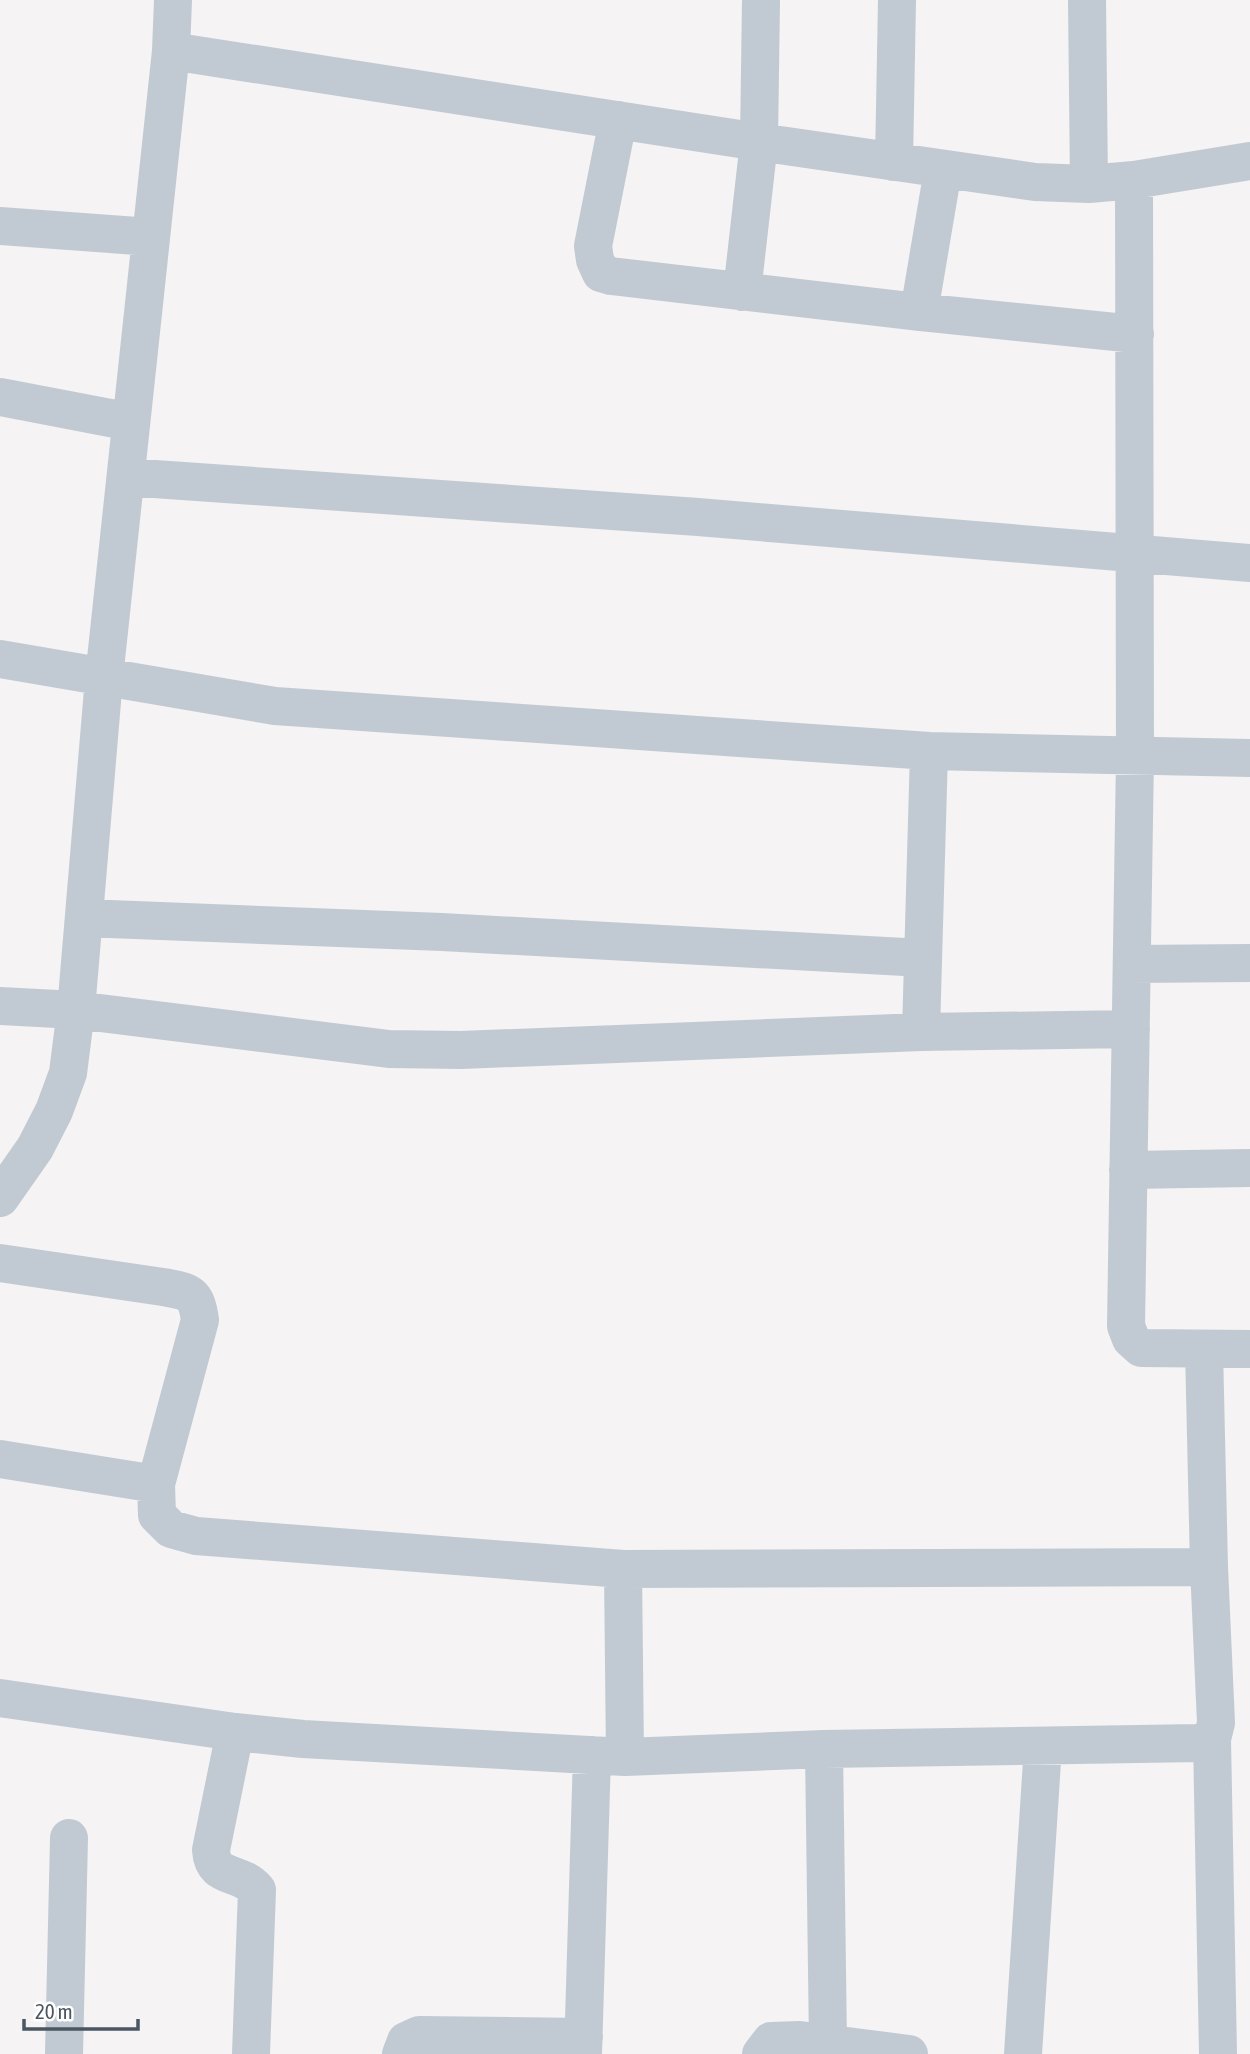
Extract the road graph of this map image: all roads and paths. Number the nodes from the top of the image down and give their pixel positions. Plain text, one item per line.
1 (173, 0) edge
2 (761, 0) edge
3 (897, 0) edge
4 (1087, 0) edge
5 (171, 51) junction
6 (618, 120) junction
7 (759, 142) junction
8 (1250, 161) edge
9 (894, 162) junction
10 (943, 170) junction
11 (1134, 180) junction
12 (1089, 184) junction
13 (0, 226) edge
14 (151, 237) junction
15 (742, 292) junction
16 (919, 312) junction
17 (1135, 334) junction
18 (0, 397) edge
19 (131, 422) junction
20 (126, 477) junction
21 (1136, 554) junction
22 (1250, 563) edge
23 (0, 659) edge
24 (104, 678) junction
25 (929, 751) junction
26 (1135, 757) junction
27 (1250, 758) edge
28 (84, 918) junction
29 (923, 958) junction
30 (1250, 963) edge
31 (1132, 964) junction
32 (0, 1006) edge
33 (75, 1010) junction
34 (1131, 1029) junction
35 (920, 1032) junction
36 (1250, 1168) edge
37 (1128, 1170) junction
38 (0, 1198) edge
39 (0, 1263) edge
40 (1204, 1349) junction
41 (1250, 1349) edge
42 (0, 1459) edge
43 (156, 1484) junction
44 (1209, 1567) junction
45 (623, 1569) junction
46 (0, 1698) edge
47 (235, 1732) junction
48 (1212, 1740) junction
49 (1043, 1746) junction
50 (824, 1749) junction
51 (609, 1756) junction
52 (69, 1838) dead end
53 (828, 2044) junction
54 (584, 2045) edge
55 (64, 2054) edge
56 (251, 2054) edge
57 (401, 2054) edge
58 (761, 2054) edge
59 (909, 2054) edge
60 (1023, 2054) edge
61 (1218, 2054) edge

1 - 5 street
2 - 7 street
3 - 9 street
4 - 12 street
5 - 6 street
5 - 14 street
6 - 7 street
6 - 15 street
7 - 9 street
7 - 15 street
8 - 11 street
9 - 10 street
10 - 12 street
10 - 16 street
11 - 12 street
11 - 17 street
13 - 14 street
14 - 19 street
15 - 16 street
16 - 17 street
17 - 21 street
18 - 19 street
19 - 20 street
20 - 21 street
20 - 24 street
21 - 22 street
21 - 26 street
23 - 24 street
24 - 25 street
24 - 28 street
25 - 26 street
25 - 29 street
26 - 27 street
26 - 31 street
28 - 29 street
28 - 33 street
29 - 35 street
30 - 31 street
31 - 34 street
32 - 33 street
33 - 35 street
33 - 38 street
34 - 35 street
34 - 37 street
36 - 37 street
37 - 40 street
39 - 43 street
40 - 41 street
40 - 44 street
42 - 43 street
43 - 45 street
44 - 45 street
44 - 48 street
45 - 51 street
46 - 47 street
47 - 51 street
47 - 56 street
48 - 49 street
48 - 61 street
49 - 50 street
49 - 60 street
50 - 51 street
50 - 53 street
51 - 54 street
52 - 55 street
53 - 58 street
53 - 59 street
54 - 57 street

